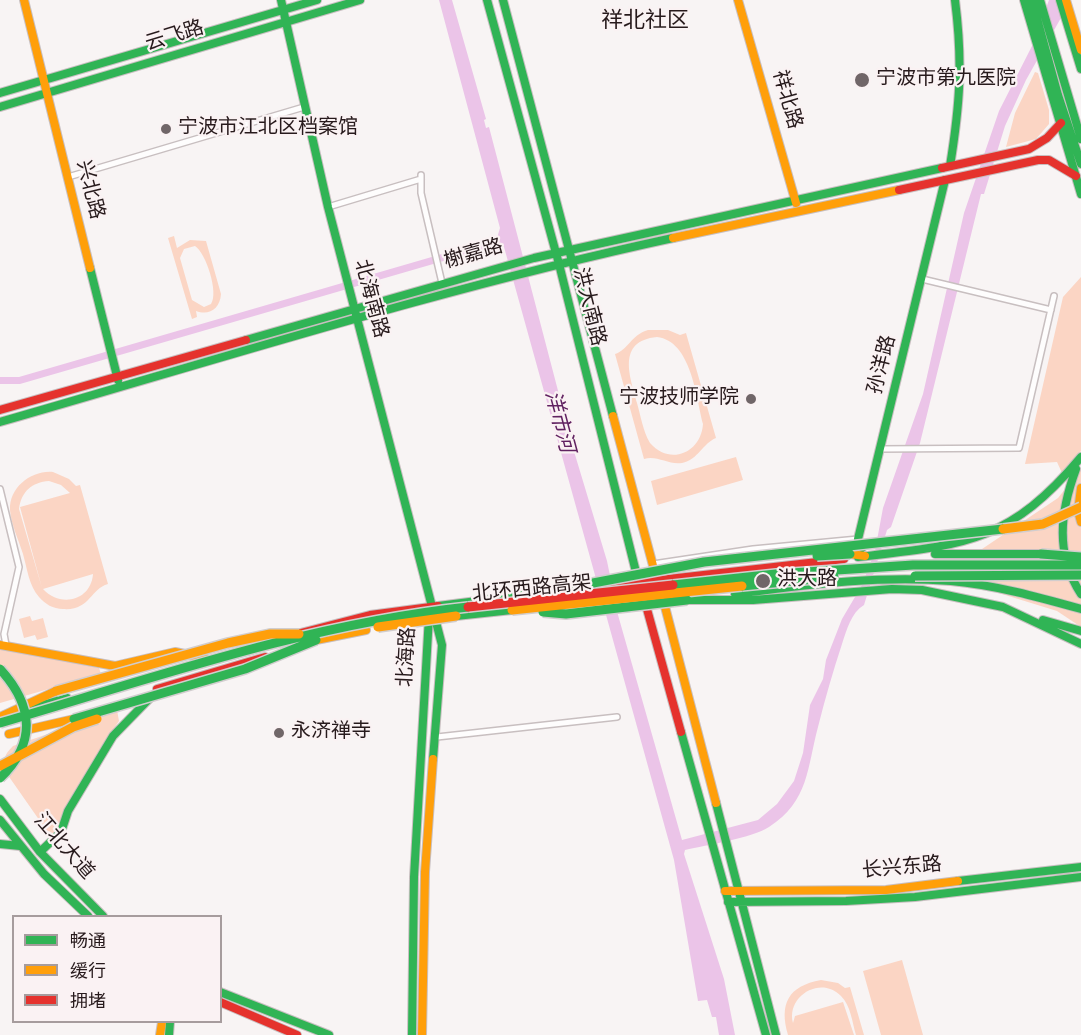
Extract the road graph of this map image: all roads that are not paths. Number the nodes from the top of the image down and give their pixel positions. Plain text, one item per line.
1 (24, 0) edge
2 (317, 0) edge
3 (360, 0) edge
4 (487, 0) edge
5 (503, 0) edge
6 (738, 0) edge
7 (955, 0) edge
8 (1024, 0) edge
9 (1032, 0) edge
10 (1040, 0) edge
11 (1048, 0) edge
12 (1060, 0) edge
13 (1066, 0) edge
14 (282, 5) edge
15 (286, 22) junction
16 (1081, 50) edge
17 (1081, 69) edge
18 (44, 81) junction
19 (0, 93) edge
20 (47, 94) junction
21 (0, 107) edge
22 (304, 107) junction
23 (1081, 117) edge
24 (1060, 123) junction
25 (1081, 139) edge
26 (1081, 164) edge
27 (950, 166) junction
28 (1076, 176) junction
29 (68, 177) junction
30 (945, 180) junction
31 (1081, 194) edge
32 (796, 200) junction
33 (328, 207) junction
34 (798, 210) junction
35 (569, 249) junction
36 (555, 252) junction
37 (572, 260) junction
38 (559, 264) junction
39 (922, 279) junction
40 (441, 281) junction
41 (1054, 296) dead end
42 (353, 305) junction
43 (1051, 310) junction
44 (357, 320) junction
45 (116, 374) junction
46 (121, 388) junction
47 (0, 410) edge
48 (0, 422) edge
49 (880, 449) junction
50 (1081, 458) edge
51 (1081, 488) edge
52 (0, 489) edge
53 (1081, 507) edge
54 (1081, 522) edge
55 (858, 539) junction
56 (897, 554) junction
57 (865, 556) junction
58 (1081, 556) edge
59 (1081, 565) edge
60 (653, 572) junction
61 (1081, 573) edge
62 (638, 582) junction
63 (1081, 594) edge
64 (662, 597) junction
65 (644, 600) junction
66 (687, 600) junction
67 (495, 604) junction
68 (430, 605) junction
69 (1081, 609) edge
70 (512, 610) junction
71 (1028, 617) junction
72 (433, 624) junction
73 (1081, 631) edge
74 (315, 637) junction
75 (1081, 644) edge
76 (3, 645) edge
77 (205, 658) junction
78 (0, 669) edge
79 (225, 674) junction
80 (160, 689) junction
81 (0, 717) edge
82 (617, 717) dead end
83 (0, 723) edge
84 (3, 734) edge
85 (437, 737) dead end
86 (0, 766) edge
87 (0, 778) edge
88 (0, 799) edge
89 (0, 820) edge
90 (0, 844) edge
91 (20, 846) junction
92 (40, 852) junction
93 (1081, 867) edge
94 (1081, 877) edge
95 (737, 890) junction
96 (725, 891) junction
97 (728, 902) junction
98 (740, 902) junction
99 (87, 915) edge
100 (102, 915) edge
101 (222, 993) edge
102 (222, 1003) edge
103 (297, 1035) edge
104 (329, 1035) edge
105 (412, 1035) edge
106 (422, 1035) edge
107 (766, 1035) edge
108 (776, 1035) edge

1 - 18 main road, 兴北路
2 - 14 main road, 云飞路
3 - 15 main road, 云飞路
4 - 36 main road, 洪大南路
5 - 35 main road, 洪大南路
6 - 32 main road, 祥北路
7 - 27 main road
8 - 24 main road
9 - 26 main road
10 - 25 main road
11 - 23 main road
12 - 17 main road
13 - 16 main road
14 - 15 main road, 北海南路
14 - 18 main road, 云飞路
15 - 20 main road, 云飞路
15 - 22 main road, 北海南路
18 - 19 main road, 云飞路
18 - 20 main road, 兴北路
20 - 21 main road, 云飞路
20 - 29 main road, 兴北路
22 - 29 street
22 - 33 main road, 北海南路
24 - 27 main road, 榭嘉路
24 - 28 main road
27 - 32 main road, 榭嘉路
28 - 30 main road, 榭嘉路
28 - 31 main road
29 - 45 main road, 兴北路
30 - 34 main road, 榭嘉路
30 - 39 main road, 孙洋路
32 - 34 main road, 祥北路
32 - 35 main road, 榭嘉路
33 - 40 street
33 - 42 main road, 北海南路
34 - 37 main road, 榭嘉路
35 - 36 main road, 榭嘉路
35 - 37 main road, 洪大南路
36 - 38 main road, 洪大南路
36 - 40 main road, 榭嘉路
37 - 38 main road, 榭嘉路
37 - 60 main road, 洪大南路
38 - 44 main road, 榭嘉路
38 - 62 main road, 洪大南路
39 - 43 street
39 - 49 main road, 孙洋路
40 - 42 main road, 榭嘉路
41 - 43 street
42 - 44 main road, 北海南路
42 - 45 main road, 榭嘉路
43 - 49 street
44 - 46 main road, 榭嘉路
44 - 68 main road, 北海南路
45 - 46 main road, 兴北路
45 - 47 main road, 榭嘉路
46 - 48 main road, 榭嘉路
49 - 55 main road, 孙洋路
50 - 56 main road
50 - 63 main road
51 - 54 main road
52 - 76 street
53 - 60 main road, bridge
55 - 57 main road
55 - 60 street
56 - 57 main road
56 - 58 main road, bridge
57 - 60 main road
57 - 60 main road, bridge
59 - 67 main road, 北环西路高架, bridge
60 - 62 main road
60 - 64 main road, 洪大南路
60 - 67 main road, bridge
61 - 64 main road, bridge
61 - 70 main road, 北环西路高架, bridge
62 - 65 main road, 洪大南路
62 - 68 main road
64 - 65 main road
64 - 95 main road, 洪大南路
65 - 72 main road, bridge
65 - 96 main road, 洪大南路
66 - 69 main road
66 - 70 main road, bridge
66 - 71 main road
67 - 74 main road, 北环西路高架, bridge
68 - 72 main road, 北海路
68 - 77 main road
70 - 74 main road, 北环西路高架, bridge
71 - 73 main road
71 - 75 main road
72 - 80 main road
72 - 105 main road, 北海路
72 - 106 main road, 北海路
74 - 79 main road, bridge
74 - 81 main road, bridge
74 - 83 main road, 北环西路高架, bridge
74 - 84 main road, 北环西路高架, bridge
76 - 77 main road
77 - 81 main road
78 - 87 main road, bridge
79 - 84 main road, bridge
79 - 86 main road, bridge
80 - 84 main road
80 - 92 main road
82 - 85 street
88 - 92 main road, 江北大道
89 - 91 main road, 江北大道
90 - 91 main road
91 - 99 main road, 江北大道
92 - 100 main road, 江北大道
93 - 95 main road, 长兴东路
94 - 98 main road, 长兴东路
95 - 96 main road, 长兴东路
95 - 98 main road
96 - 97 main road
97 - 98 main road, 长兴东路
97 - 107 main road
98 - 108 main road
101 - 104 main road
102 - 103 main road

